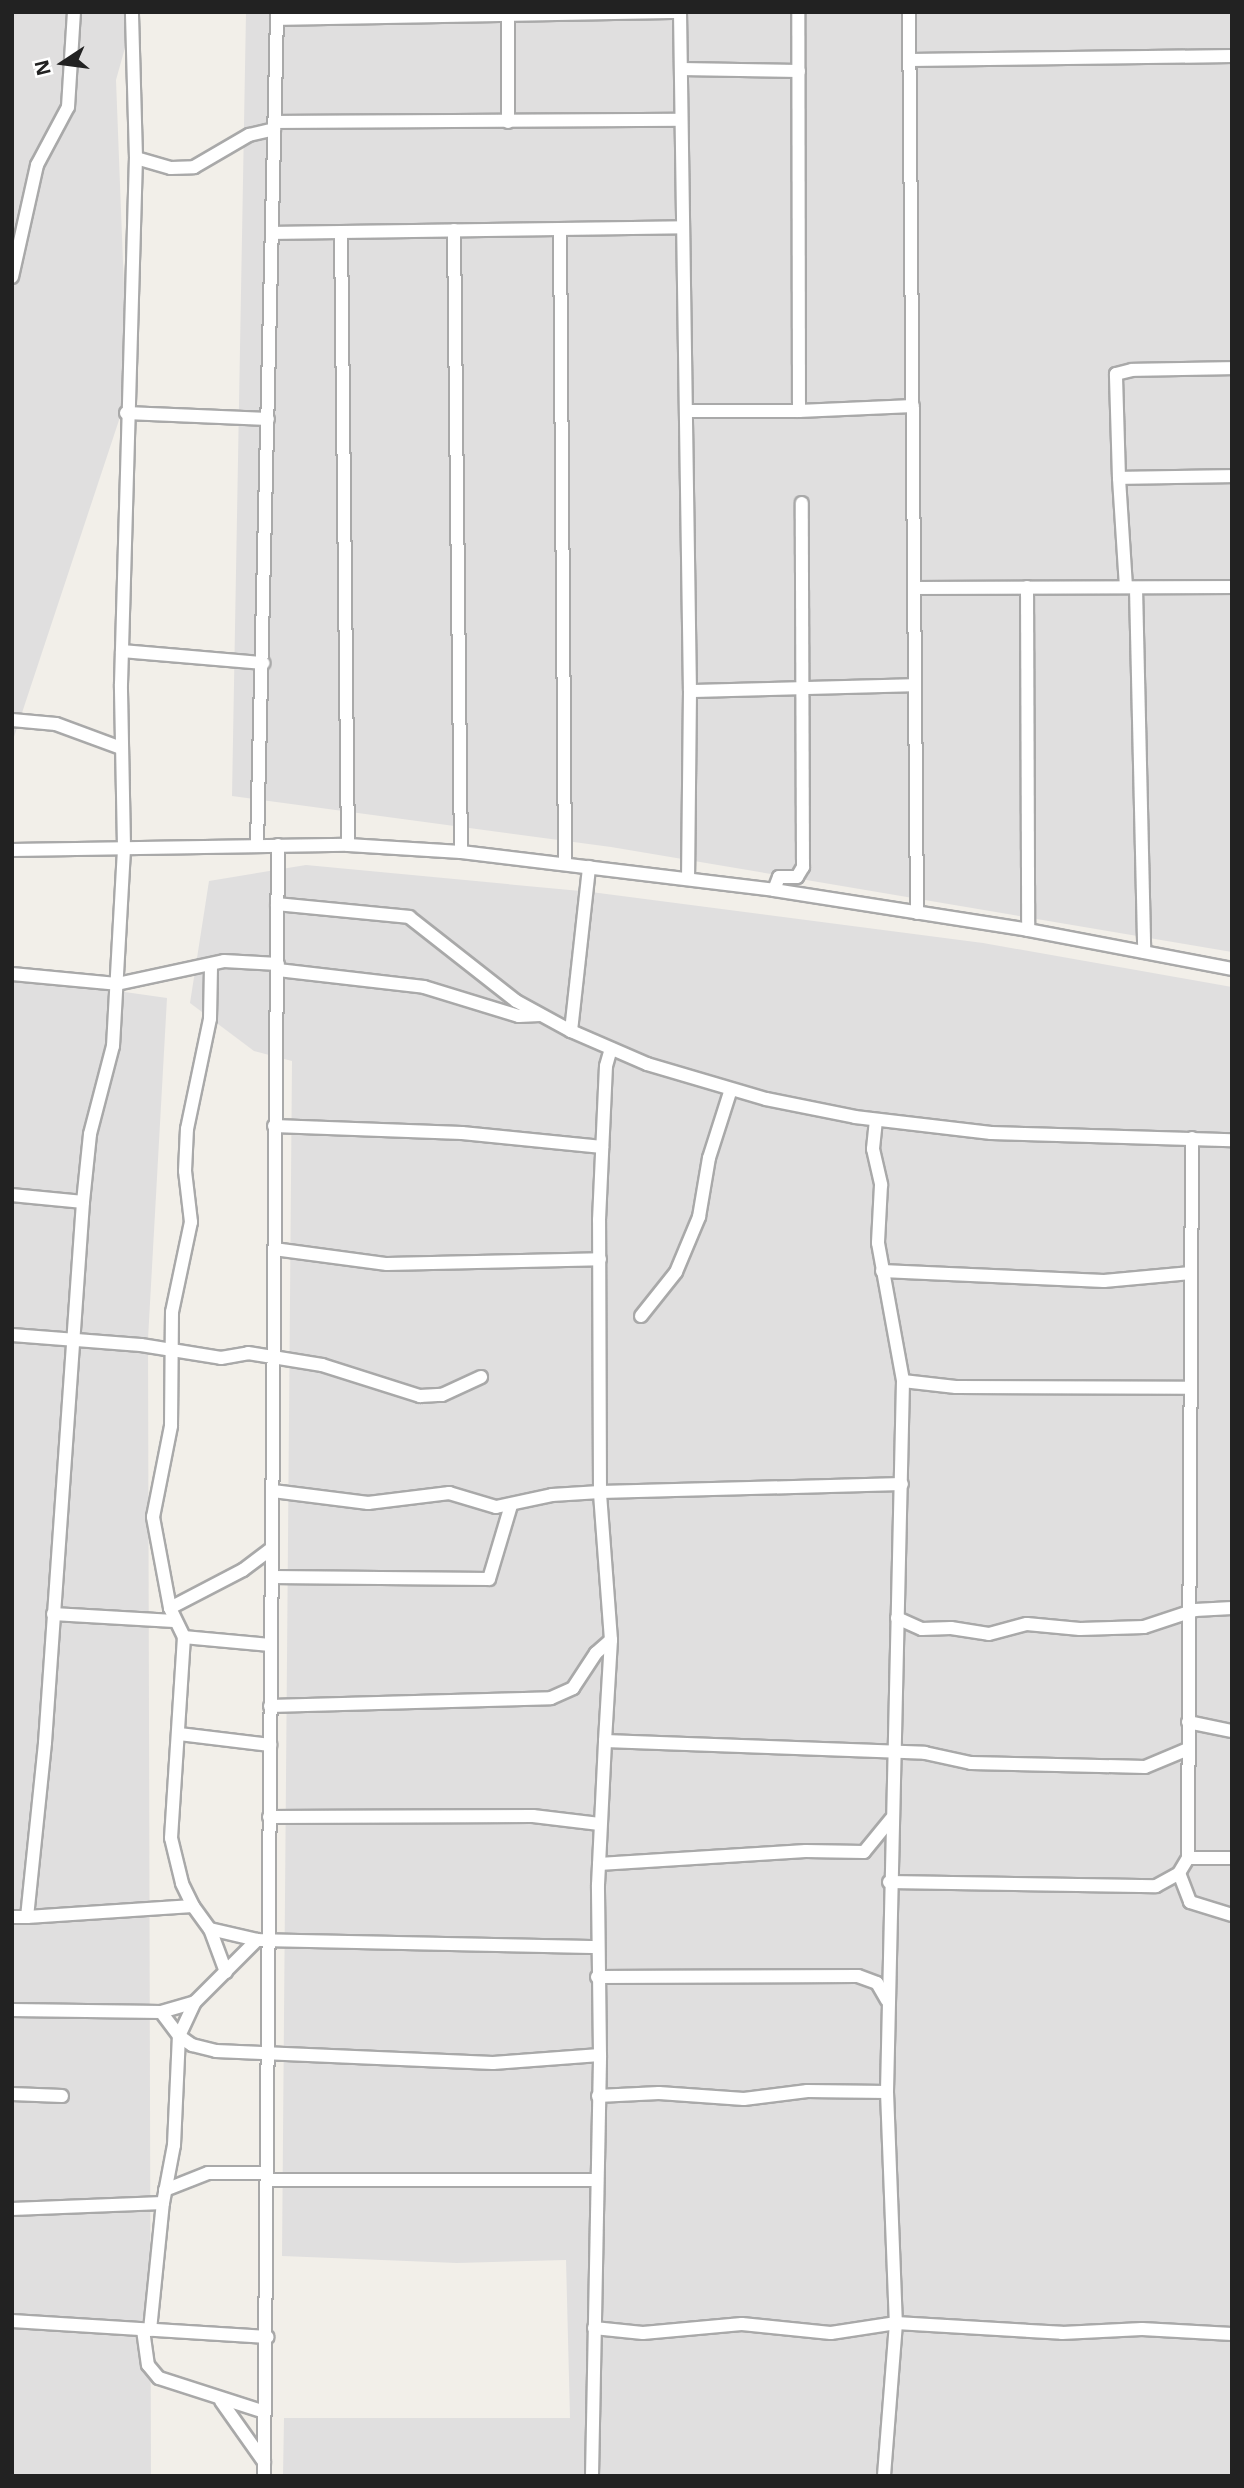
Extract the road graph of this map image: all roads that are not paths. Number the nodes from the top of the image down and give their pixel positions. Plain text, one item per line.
1 (74, 12) edge
2 (132, 12) edge
3 (680, 12) edge
4 (798, 12) edge
5 (909, 12) edge
6 (488, 14) edge
7 (508, 15) junction
8 (276, 16) edge
9 (1232, 56) edge
10 (909, 60) junction
11 (681, 69) junction
12 (799, 71) junction
13 (679, 120) junction
14 (508, 122) junction
15 (274, 125) junction
16 (136, 158) junction
17 (680, 227) junction
18 (560, 229) junction
19 (454, 230) junction
20 (341, 232) junction
21 (274, 233) junction
22 (12, 277) edge
23 (1232, 368) edge
24 (913, 407) junction
25 (686, 411) junction
26 (799, 411) junction
27 (126, 413) junction
28 (268, 419) junction
29 (1232, 476) edge
30 (1119, 478) junction
31 (802, 503) dead end
32 (1027, 587) junction
33 (1232, 587) edge
34 (917, 588) junction
35 (1131, 588) junction
36 (122, 651) junction
37 (263, 663) junction
38 (806, 685) junction
39 (915, 685) junction
40 (690, 691) junction
41 (12, 720) edge
42 (121, 748) junction
43 (257, 845) junction
44 (278, 845) junction
45 (348, 845) junction
46 (124, 847) junction
47 (12, 850) edge
48 (461, 852) junction
49 (565, 864) junction
50 (589, 867) junction
51 (688, 878) junction
52 (774, 890) junction
53 (277, 904) junction
54 (917, 913) junction
55 (1028, 930) junction
56 (1144, 952) junction
57 (211, 965) junction
58 (278, 967) junction
59 (1232, 969) edge
60 (12, 974) edge
61 (117, 984) junction
62 (540, 1015) junction
63 (571, 1031) junction
64 (611, 1049) junction
65 (731, 1089) junction
66 (876, 1120) junction
67 (275, 1126) junction
68 (1192, 1138) junction
69 (1232, 1140) edge
70 (602, 1147) junction
71 (12, 1195) edge
72 (83, 1202) junction
73 (274, 1249) junction
74 (600, 1259) junction
75 (882, 1271) junction
76 (1191, 1273) junction
77 (641, 1316) dead end
78 (12, 1335) edge
79 (71, 1340) junction
80 (171, 1349) junction
81 (274, 1359) junction
82 (481, 1377) dead end
83 (903, 1381) junction
84 (1191, 1388) junction
85 (902, 1484) junction
86 (273, 1491) junction
87 (600, 1492) junction
88 (511, 1505) junction
89 (272, 1548) junction
90 (272, 1577) junction
91 (1232, 1608) edge
92 (1189, 1611) junction
93 (53, 1614) junction
94 (172, 1614) junction
95 (897, 1618) junction
96 (184, 1637) junction
97 (611, 1640) junction
98 (270, 1645) junction
99 (270, 1706) junction
100 (1188, 1722) junction
101 (1232, 1731) edge
102 (179, 1734) junction
103 (605, 1741) junction
104 (270, 1745) junction
105 (1188, 1749) junction
106 (892, 1752) junction
107 (269, 1817) junction
108 (891, 1819) junction
109 (600, 1824) junction
110 (1188, 1858) junction
111 (1232, 1858) edge
112 (599, 1864) junction
113 (1179, 1873) junction
114 (889, 1882) junction
115 (193, 1906) junction
116 (1232, 1914) edge
117 (12, 1917) edge
118 (27, 1917) junction
119 (210, 1929) junction
120 (263, 1940) junction
121 (597, 1947) junction
122 (226, 1972) junction
123 (597, 1976) junction
124 (888, 2000) junction
125 (195, 2002) junction
126 (12, 2010) edge
127 (161, 2012) junction
128 (179, 2036) junction
129 (268, 2052) junction
130 (600, 2055) junction
131 (887, 2092) junction
132 (12, 2094) edge
133 (62, 2096) dead end
134 (598, 2096) junction
135 (267, 2177) junction
136 (595, 2179) junction
137 (165, 2190) junction
138 (163, 2203) junction
139 (12, 2209) edge
140 (12, 2321) edge
141 (896, 2323) junction
142 (594, 2328) junction
143 (147, 2330) junction
144 (1231, 2333) edge
145 (268, 2337) junction
146 (222, 2401) junction
147 (265, 2412) junction
148 (264, 2462) junction
149 (264, 2476) edge
150 (592, 2476) edge
151 (884, 2476) edge

1 - 22 street
2 - 16 street
3 - 7 street
3 - 11 street
4 - 12 street
5 - 10 street
6 - 7 street
6 - 8 street
7 - 14 street
8 - 15 street
9 - 10 street
10 - 24 street
11 - 12 street
11 - 13 street
12 - 26 street
13 - 14 street
13 - 17 street
14 - 15 street
15 - 16 street
15 - 21 street
16 - 27 street
17 - 18 street
17 - 25 street
18 - 19 street
18 - 49 street
19 - 20 street
19 - 48 street
20 - 21 street
20 - 45 street
21 - 28 street
23 - 30 street
24 - 26 street
24 - 34 street
25 - 26 street
25 - 40 street
27 - 28 street
27 - 36 street
28 - 37 street
29 - 30 street
30 - 35 street
31 - 38 street
32 - 34 street
32 - 35 street
32 - 55 street
33 - 35 street
34 - 39 street
35 - 56 street
36 - 37 street
36 - 42 street
37 - 43 street
38 - 39 street
38 - 40 street
38 - 52 street
39 - 54 street
40 - 51 street
41 - 42 street
42 - 46 street
43 - 44 street
43 - 46 street
44 - 45 street
44 - 53 street
45 - 48 street
46 - 47 street
46 - 61 street
48 - 49 street
49 - 50 street
50 - 51 street
50 - 63 street
51 - 52 street
52 - 54 street
53 - 58 street
53 - 62 street
54 - 55 street
55 - 56 street
56 - 59 street
57 - 58 street
57 - 61 street
57 - 80 street
58 - 62 street
58 - 67 street
60 - 61 street
61 - 72 street
62 - 63 street
63 - 64 street
64 - 65 street
64 - 70 street
65 - 66 street
65 - 77 street
66 - 68 street
66 - 75 street
67 - 70 street
67 - 73 street
68 - 69 street
68 - 76 street
70 - 74 street
71 - 72 street
72 - 79 street
73 - 74 street
73 - 81 street
74 - 87 street
75 - 76 street
75 - 83 street
76 - 84 street
78 - 79 street
79 - 80 street
79 - 93 street
80 - 81 street
80 - 94 street
81 - 82 street
81 - 86 street
83 - 84 street
83 - 85 street
84 - 92 street
85 - 87 street
85 - 95 street
86 - 88 street
86 - 89 street
87 - 88 street
87 - 97 street
88 - 90 street
89 - 90 street
89 - 94 street
90 - 98 street
91 - 92 street
92 - 95 street
92 - 100 street
93 - 94 street
93 - 118 street
94 - 96 street
95 - 106 street
96 - 98 street
96 - 102 street
97 - 99 street
97 - 103 street
98 - 99 street
99 - 104 street
100 - 101 street
100 - 105 street
102 - 104 street
102 - 115 street
103 - 106 street
103 - 109 street
104 - 107 street
105 - 106 street
105 - 110 street
106 - 108 street
107 - 109 street
107 - 120 street
108 - 112 street
108 - 114 street
109 - 112 street
110 - 111 street
110 - 113 street
112 - 121 street
113 - 114 street
113 - 116 street
114 - 124 street
115 - 118 street
115 - 119 street
117 - 118 street
119 - 120 street
119 - 122 street
120 - 121 street
120 - 122 street
120 - 129 street
121 - 123 street
122 - 125 street
123 - 124 street
123 - 130 street
124 - 131 street
125 - 127 street
125 - 128 street
126 - 127 street
127 - 128 street
128 - 129 street
128 - 137 street
129 - 130 street
129 - 135 street
130 - 134 street
131 - 134 street
131 - 141 street
132 - 133 street
134 - 136 street
135 - 136 street
135 - 137 street
135 - 145 street
136 - 142 street
137 - 138 street
138 - 139 street
138 - 143 street
140 - 143 street
141 - 142 street
141 - 144 street
141 - 151 street
142 - 150 street
143 - 145 street
143 - 146 street
145 - 147 street
146 - 147 street
146 - 148 street
147 - 148 street
148 - 149 street

